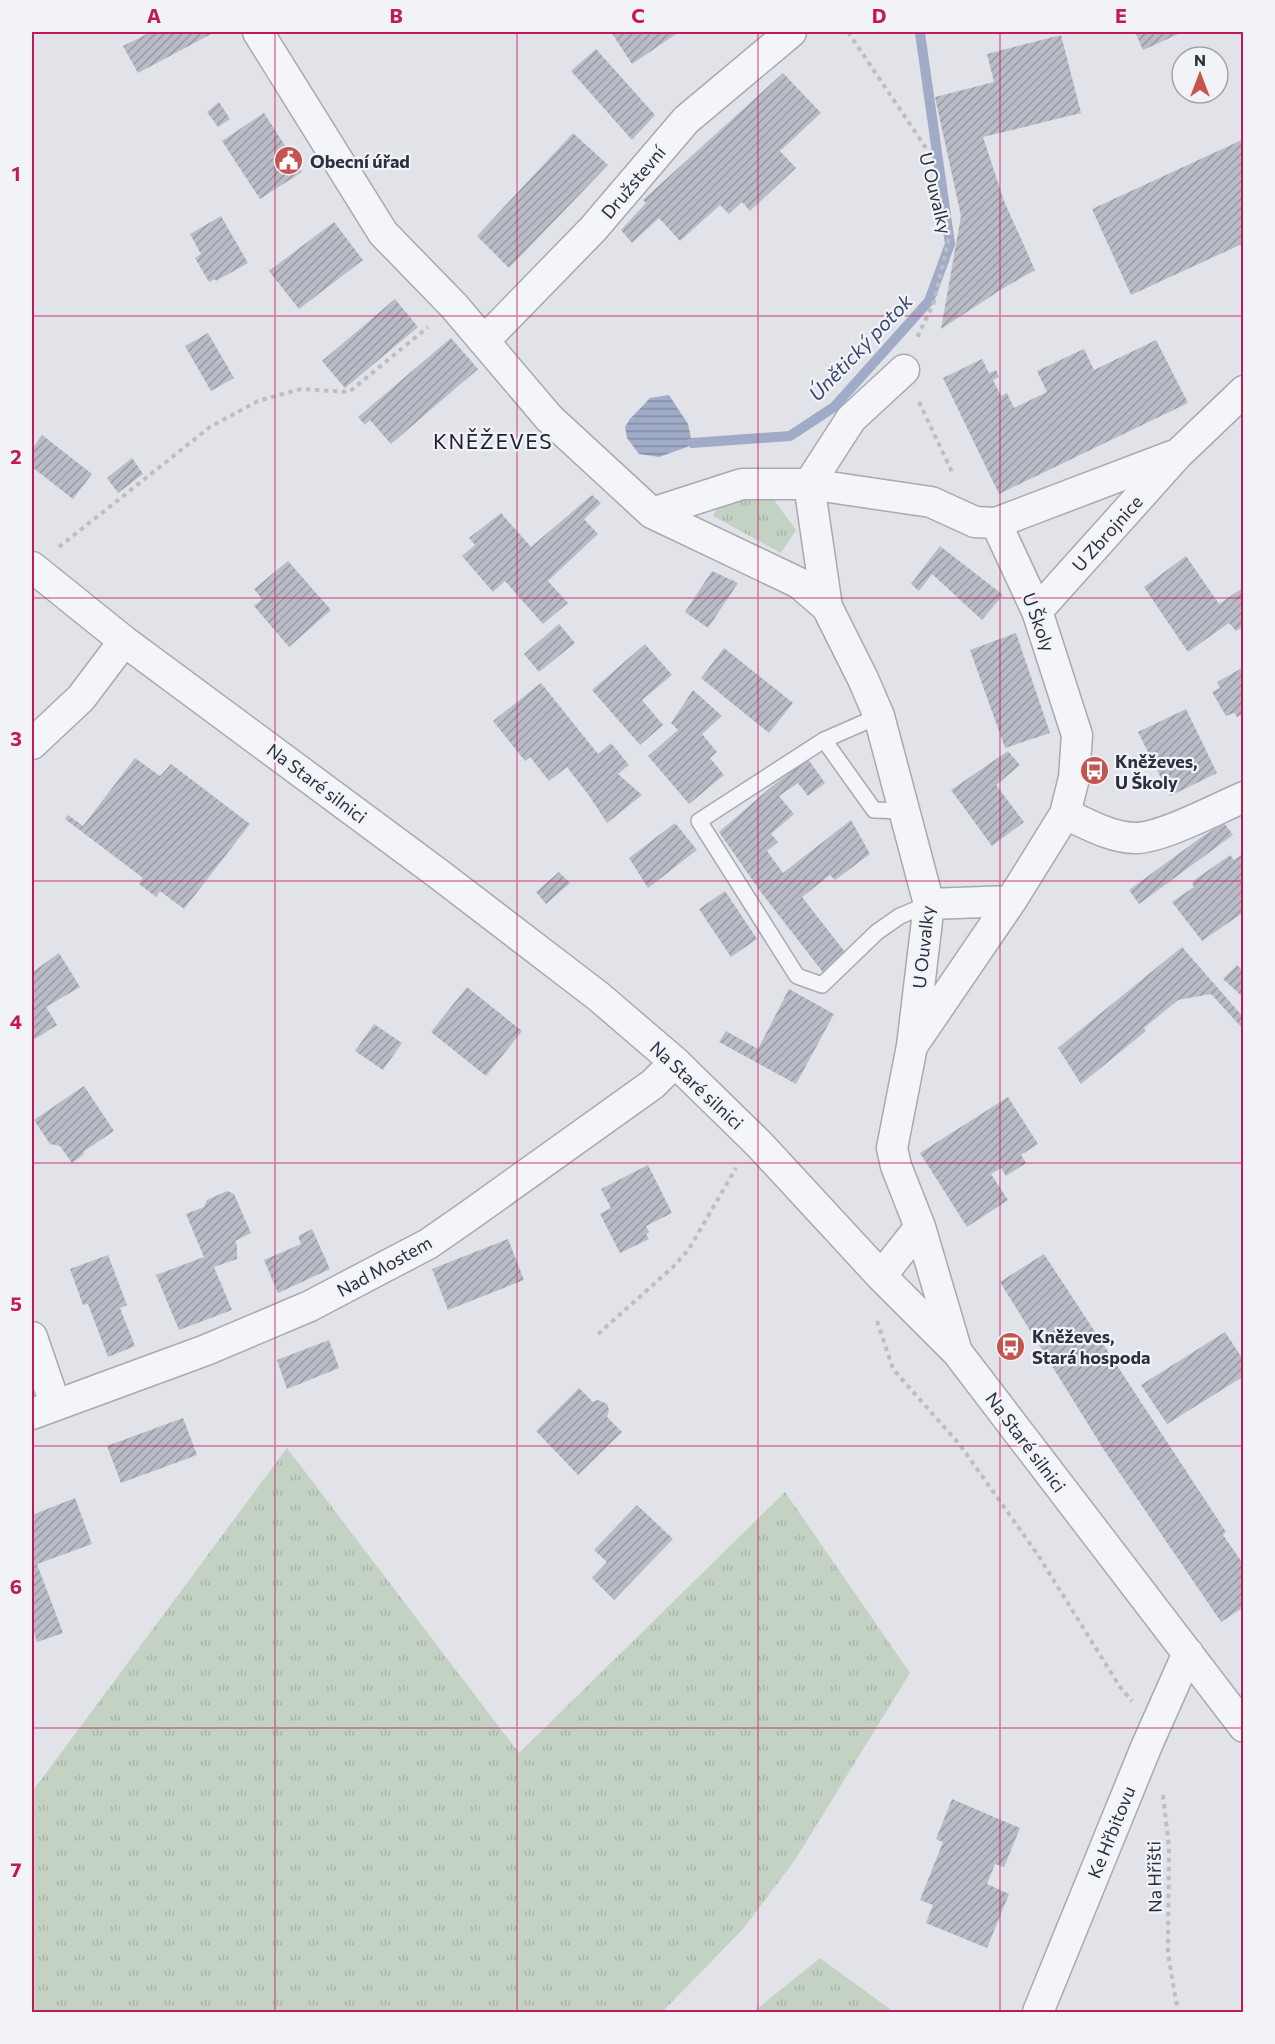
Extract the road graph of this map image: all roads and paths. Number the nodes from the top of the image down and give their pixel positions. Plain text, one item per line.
1 (258, 32) edge
2 (791, 32) edge
3 (848, 32) edge
4 (454, 306) junction
5 (484, 341) junction
6 (903, 369) junction
7 (1244, 391) edge
8 (1178, 454) junction
9 (809, 483) junction
10 (652, 513) junction
11 (986, 522) junction
12 (32, 567) edge
13 (60, 588) junction
14 (827, 607) junction
15 (1037, 611) junction
16 (124, 641) junction
17 (879, 716) junction
18 (824, 740) junction
19 (32, 744) edge
20 (1244, 797) edge
21 (905, 811) junction
22 (1065, 814) junction
23 (1011, 901) junction
24 (929, 904) junction
25 (912, 1046) junction
26 (675, 1062) junction
27 (759, 1144) junction
28 (920, 1227) junction
29 (881, 1276) junction
30 (598, 1334) dead end
31 (32, 1337) edge
32 (957, 1352) junction
33 (44, 1409) edge
34 (1188, 1653) junction
35 (1244, 1726) edge
36 (1154, 1729) junction
37 (1162, 1792) dead end
38 (1038, 2013) edge
39 (1178, 2013) edge

1 - 4 street, U Ouvalky
2 - 5 street, Družstevní
3 - 6 path, U Ouvalky
4 - 5 street, U Ouvalky
4 - 13 path
5 - 10 street, U Ouvalky
6 - 9 street
6 - 11 path
7 - 8 street, U Zbrojnice
8 - 11 street, U Zbrojnice
8 - 15 street, U Zbrojnice
9 - 10 street
9 - 11 street
9 - 14 street, U Ouvalky
10 - 14 street, U Ouvalky
11 - 15 street, U Školy
12 - 13 street, Na Staré silnici
13 - 16 street, Na Staré silnici
14 - 17 street, U Ouvalky
15 - 22 street, U Školy
16 - 19 street
16 - 26 street, Na Staré silnici
17 - 18 lane
17 - 21 street, U Ouvalky
18 - 21 lane
18 - 24 lane
20 - 22 street
21 - 24 street, U Ouvalky
22 - 23 street, U Školy
23 - 24 street
23 - 25 street, U Školy
24 - 25 street, U Ouvalky
25 - 28 street, U Ouvalky
26 - 27 street, Na Staré silnici
26 - 33 street, Nad Mostem
27 - 29 street, Na Staré silnici
27 - 30 path
28 - 29 street
28 - 32 street, U Ouvalky
29 - 32 street, Na Staré silnici
29 - 36 path
31 - 33 street, Nad Mostem
32 - 34 street, Na Staré silnici
34 - 35 street, Na Staré silnici
34 - 36 street, Ke Hřbitovu
36 - 38 street, Ke Hřbitovu
37 - 39 path, Na Hřišti

